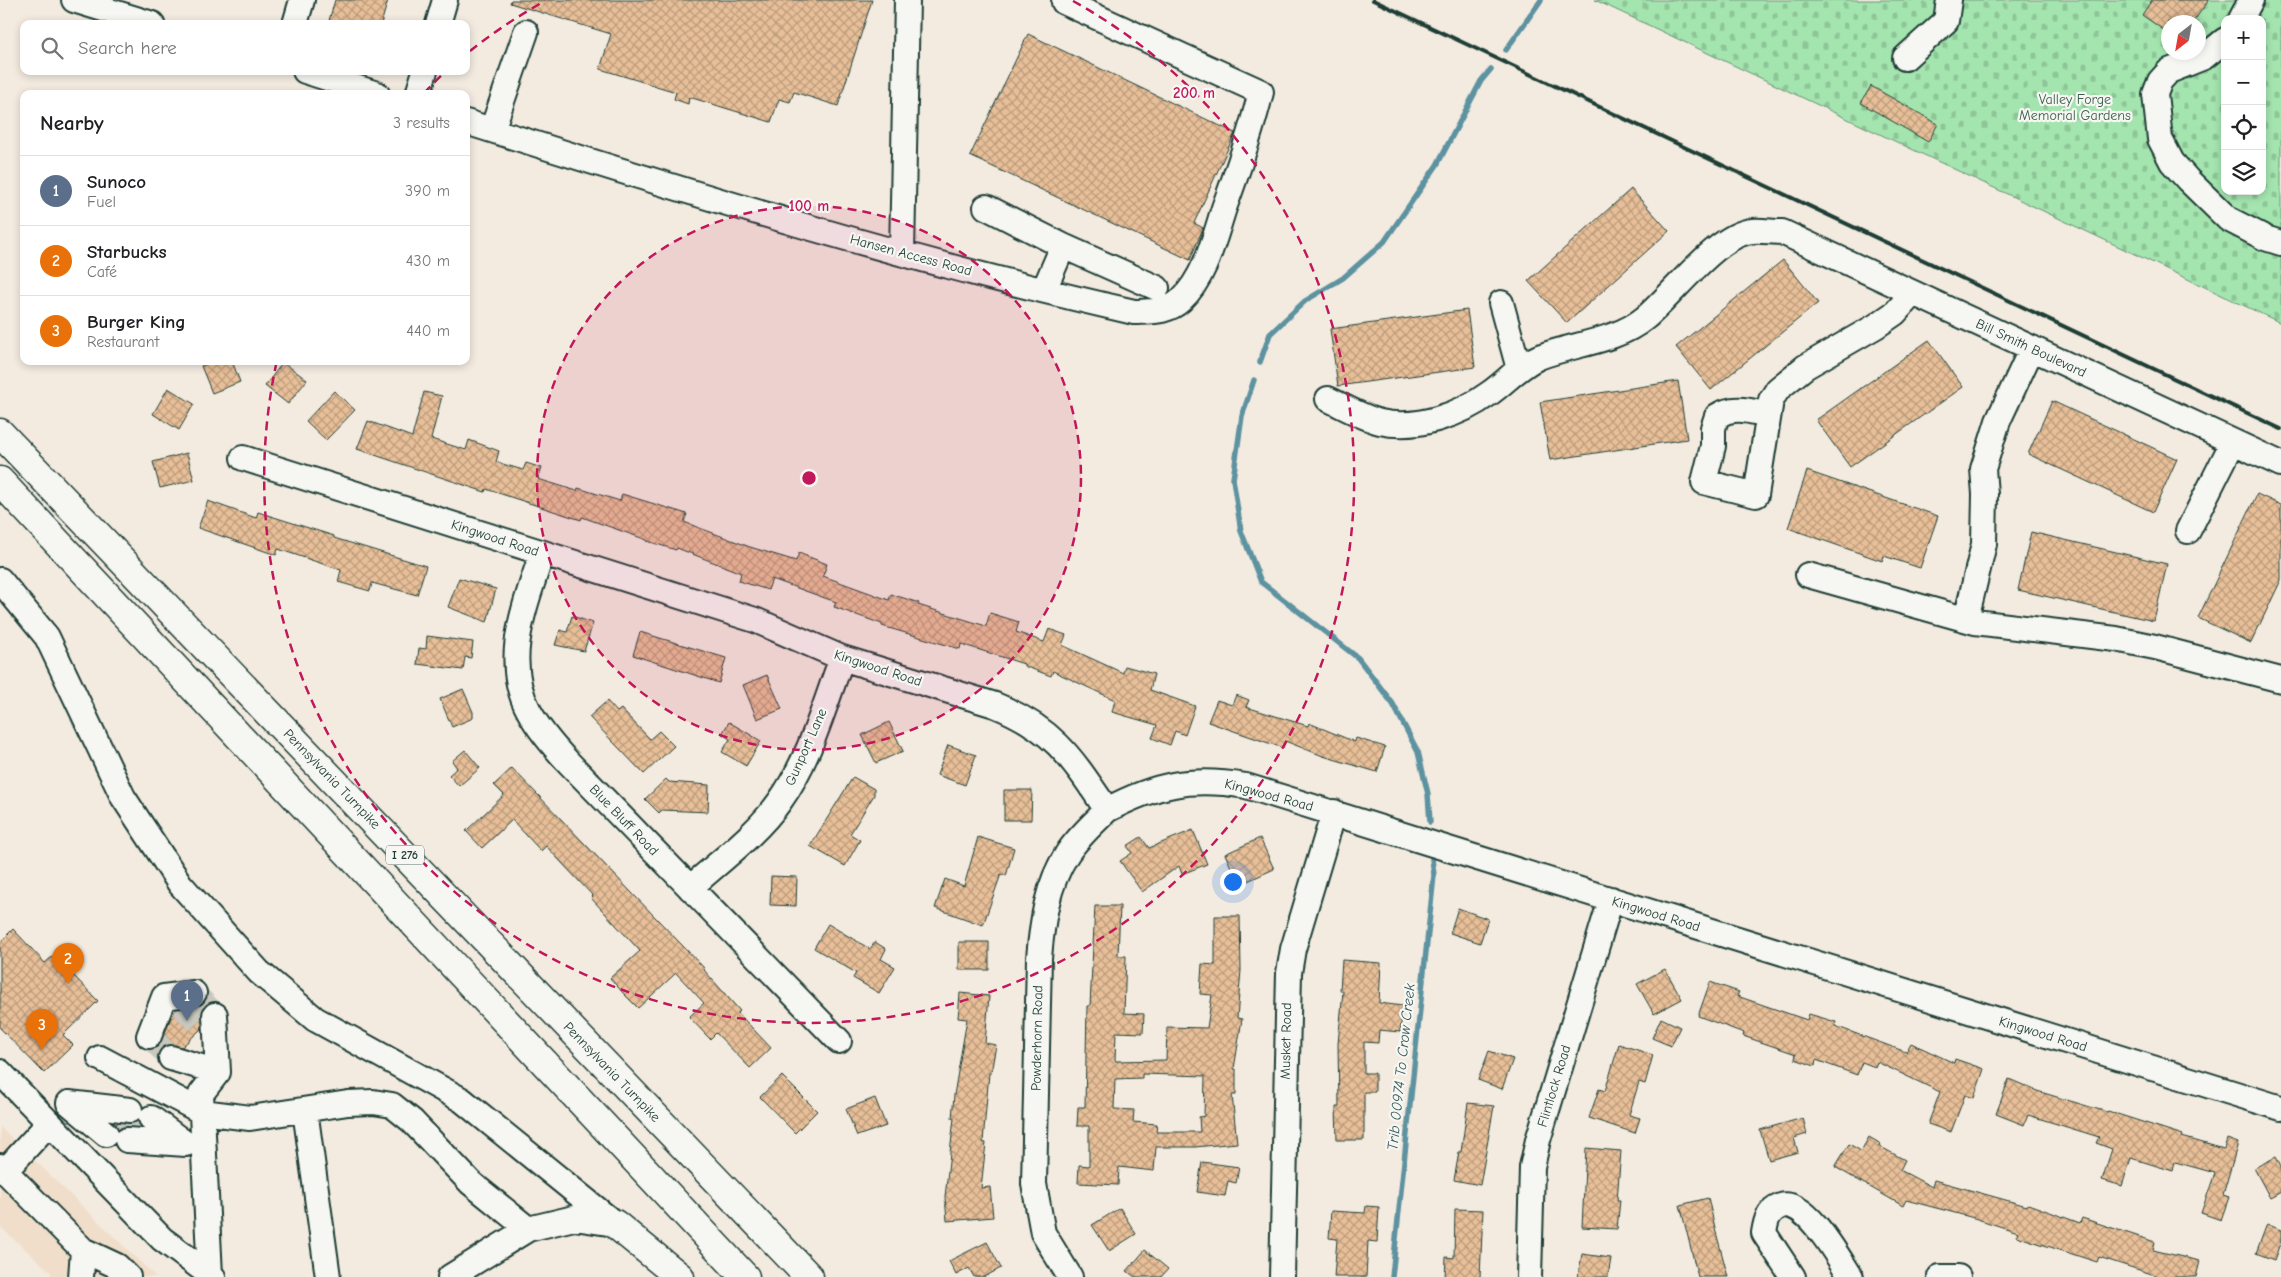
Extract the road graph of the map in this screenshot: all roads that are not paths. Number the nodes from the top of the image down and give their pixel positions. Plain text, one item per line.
1 (74, 0) edge
2 (302, 0) edge
3 (445, 0) edge
4 (907, 0) edge
5 (1949, 0) edge
6 (2251, 0) edge
7 (1064, 2) dead end
8 (2243, 15) edge
9 (139, 20) edge
10 (296, 20) edge
11 (439, 20) edge
12 (526, 32) dead end
13 (2221, 43) edge
14 (1905, 58) dead end
15 (318, 75) edge
16 (423, 75) edge
17 (364, 90) edge
18 (419, 90) edge
19 (470, 123) edge
20 (492, 130) junction
21 (986, 207) dead end
22 (2281, 243) edge
23 (1063, 246) junction
24 (902, 253) junction
25 (1157, 288) dead end
26 (1044, 290) junction
27 (1913, 293) junction
28 (1501, 303) dead end
29 (2032, 348) junction
30 (1519, 369) junction
31 (1328, 399) dead end
32 (1768, 415) dead end
33 (0, 433) edge
34 (2233, 442) junction
35 (243, 458) dead end
36 (2281, 464) edge
37 (0, 481) edge
38 (2188, 531) dead end
39 (542, 553) junction
40 (1808, 575) dead end
41 (0, 580) edge
42 (1966, 619) junction
43 (842, 658) junction
44 (2280, 676) edge
45 (1107, 810) junction
46 (1334, 812) junction
47 (690, 888) junction
48 (1611, 900) junction
49 (180, 998) dead end
50 (209, 1021) tunnel mouth
51 (154, 1032) dead end
52 (839, 1041) dead end
53 (175, 1054) tunnel mouth
54 (100, 1058) dead end
55 (0, 1072) edge
56 (218, 1072) junction
57 (2281, 1108) edge
58 (305, 1110) junction
59 (202, 1112) junction
60 (49, 1123) junction
61 (128, 1125) junction
62 (195, 1147) junction
63 (3, 1168) edge
64 (615, 1224) junction
65 (528, 1229) junction
66 (83, 1250) junction
67 (201, 1273) edge
68 (81, 1277) edge
69 (128, 1277) edge
70 (328, 1277) edge
71 (450, 1277) edge
72 (680, 1277) edge
73 (745, 1277) edge
74 (809, 1277) edge
75 (1070, 1277) edge
76 (1282, 1277) edge
77 (1529, 1277) edge
78 (1793, 1277) edge
79 (1851, 1277) edge
80 (1940, 1277) edge
81 (1958, 1277) edge

1 - 9 street
2 - 10 street
3 - 11 street
4 - 24 street
5 - 14 street
6 - 8 street
7 - 26 street, Hansen Access Road
12 - 20 street
13 - 22 street
15 - 17 street
16 - 18 street
19 - 20 street, Hansen Access Road
20 - 24 street, Hansen Access Road
21 - 23 street
23 - 25 street
23 - 26 street
24 - 26 street, Hansen Access Road
27 - 29 street, Bill Smith Boulevard
27 - 30 street, Bill Smith Boulevard
27 - 32 street
28 - 30 street
29 - 34 street, Bill Smith Boulevard
29 - 42 street
30 - 31 street
33 - 74 highway, Pennsylvania Turnpike / I 276
34 - 36 street, Bill Smith Boulevard
34 - 38 street
35 - 39 street, Kingwood Road
37 - 73 highway, I 276
39 - 43 street, Kingwood Road
39 - 47 street, Blue Bluff Road
40 - 42 street
41 - 64 street
42 - 44 street
43 - 45 street, Kingwood Road
43 - 47 street, Gunport Lane
45 - 46 street, Kingwood Road
45 - 75 street, Powderhorn Road
46 - 48 street, Kingwood Road
46 - 76 street, Musket Road
47 - 52 street, Blue Bluff Road
48 - 57 street, Kingwood Road
48 - 77 street, Flintlock Road
49 - 51 street
50 - 56 street
53 - 56 street
54 - 59 street
55 - 60 street
56 - 59 street
58 - 59 street
58 - 65 street
58 - 70 street
59 - 62 street
60 - 63 street
60 - 67 street
61 - 61 street
61 - 62 street
61 - 62 street
62 - 67 street
63 - 66 street
64 - 65 street
64 - 72 highway
65 - 71 street
66 - 68 street
66 - 69 street
78 - 79 street
80 - 81 street

